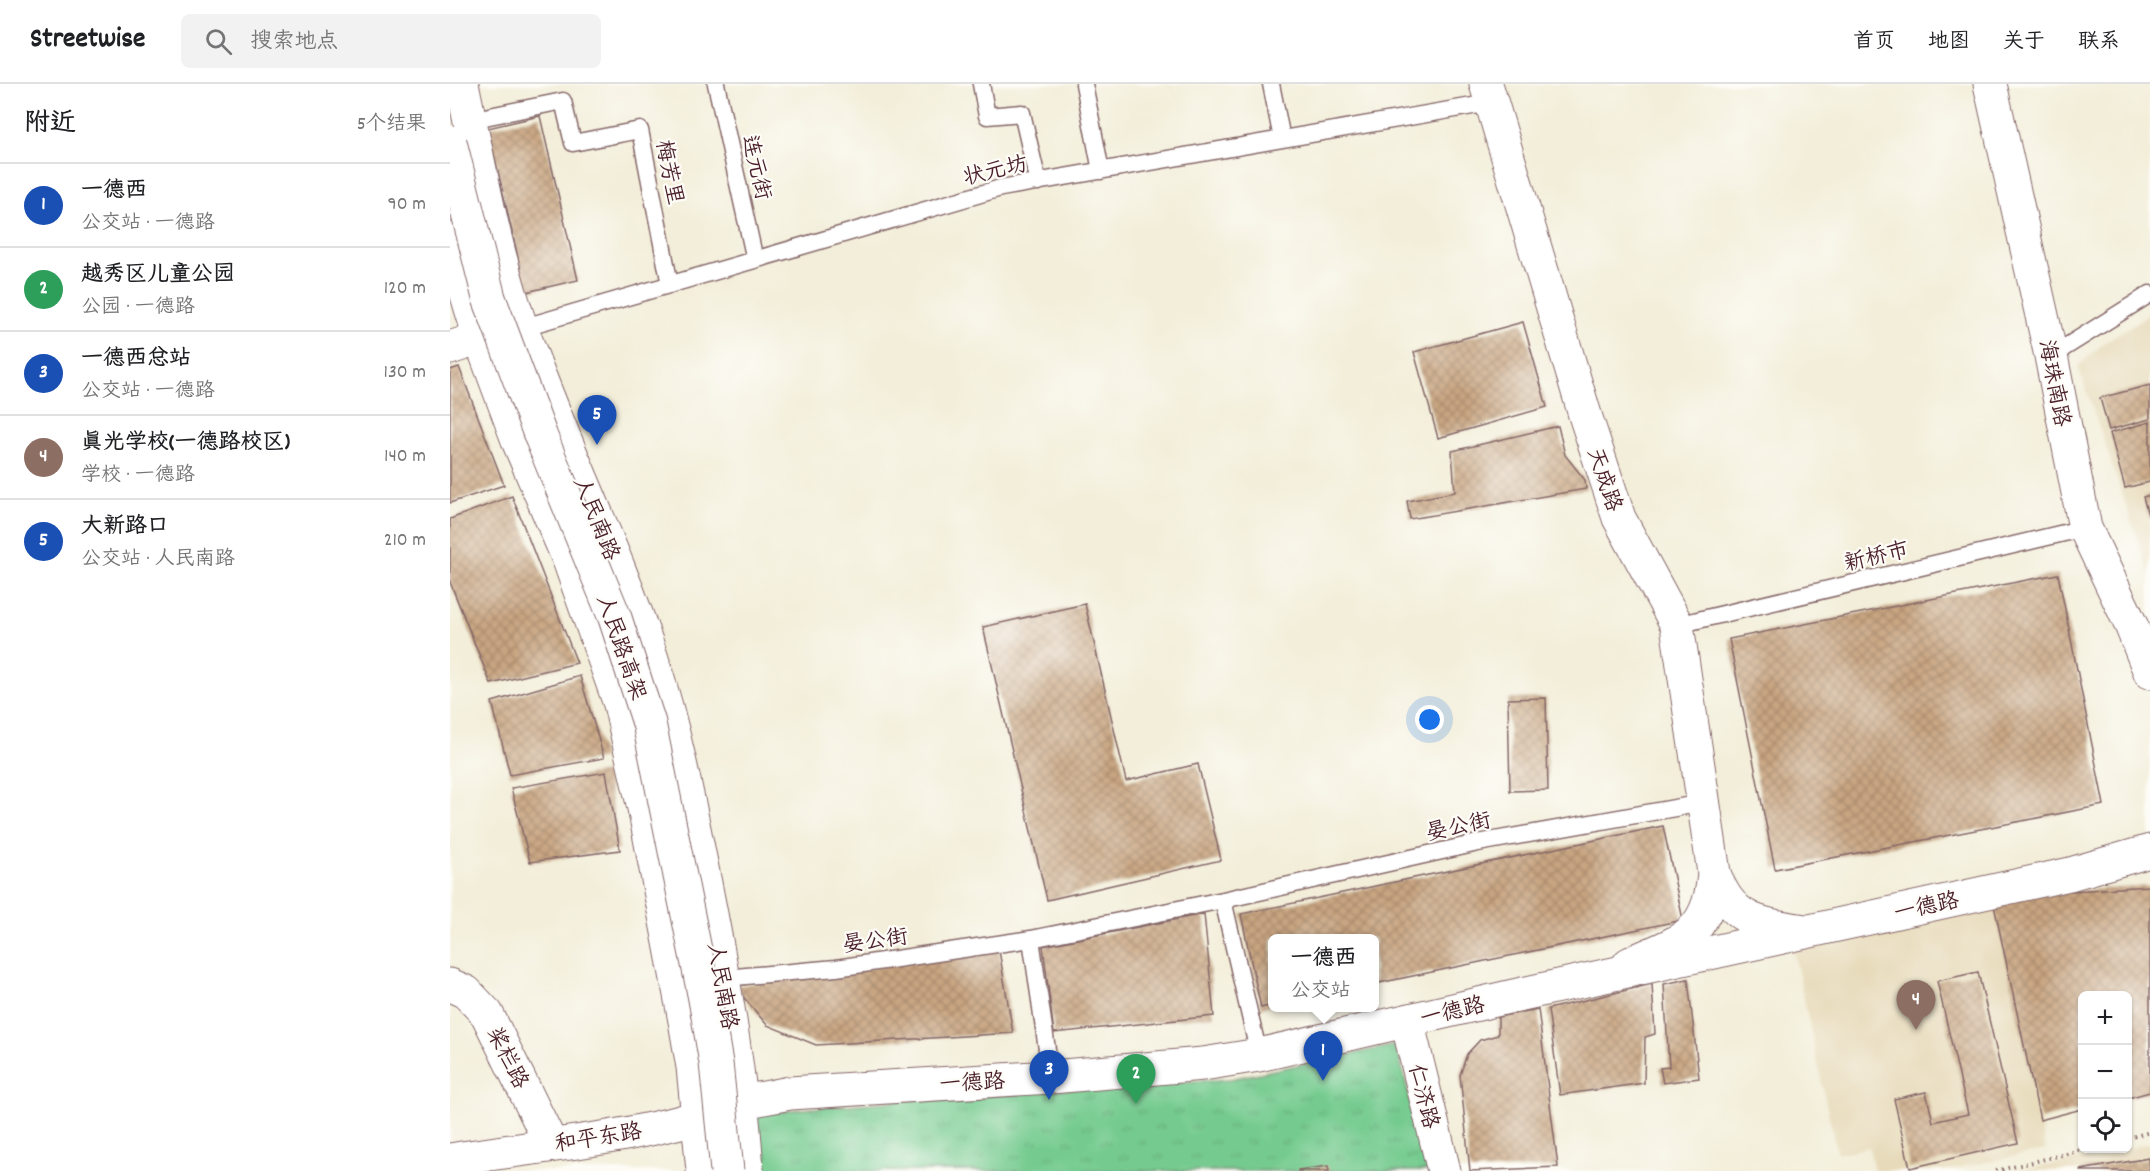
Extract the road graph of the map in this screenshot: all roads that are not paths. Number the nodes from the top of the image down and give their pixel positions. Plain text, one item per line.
1 (462, 84) edge
2 (716, 84) edge
3 (981, 84) edge
4 (1084, 84) edge
5 (1271, 84) edge
6 (1990, 84) edge
7 (1488, 93) edge
8 (460, 131) edge
9 (1282, 139) junction
10 (1101, 171) junction
11 (1038, 182) junction
12 (450, 239) edge
13 (755, 260) junction
14 (670, 285) junction
15 (2150, 294) edge
16 (522, 328) junction
17 (465, 343) edge
18 (2051, 356) junction
19 (2085, 528) junction
20 (2141, 624) edge
21 (1677, 625) junction
22 (2150, 672) edge
23 (1703, 803) junction
24 (2150, 851) edge
25 (1714, 873) junction
26 (1223, 900) junction
27 (1805, 931) junction
28 (1031, 939) junction
29 (724, 978) junction
30 (1595, 979) junction
31 (450, 986) edge
32 (1407, 1021) junction
33 (1259, 1055) junction
34 (1051, 1077) junction
35 (743, 1102) junction
36 (699, 1118) junction
37 (551, 1144) junction
38 (450, 1160) edge
39 (703, 1171) edge
40 (727, 1171) edge
41 (747, 1171) edge
42 (1444, 1171) edge

1 - 8 main road, 人民南路
2 - 13 lane, 连元街
3 - 11 lane
4 - 10 lane
5 - 9 lane
6 - 18 main road, 海珠南路
7 - 9 lane, 状元坊
7 - 21 main road, 天成路
8 - 14 lane, 梅芳里
8 - 16 main road, 人民南路
8 - 40 main road, 人民路高架, bridge
9 - 10 lane, 状元坊
10 - 11 lane, 状元坊
11 - 13 lane, 状元坊
12 - 17 main road, 人民南路
13 - 14 lane, 状元坊
14 - 16 lane, 状元坊
15 - 18 lane
16 - 29 main road, 人民南路
17 - 36 main road, 人民南路
18 - 19 main road, 海珠南路
19 - 20 main road, 海珠南路
19 - 21 lane, 新桥市
20 - 22 main road, 海珠南路
21 - 23 main road, 天成路
23 - 25 main road, 天成路
23 - 26 lane, 晏公街
24 - 27 main road, 一德路
25 - 27 main road
25 - 30 main road
26 - 28 lane, 晏公街
26 - 33 lane
27 - 30 main road, 一德路
28 - 29 lane, 晏公街
28 - 34 lane
29 - 35 main road, 人民南路
30 - 32 main road, 一德路
31 - 37 main road, 桨栏路
32 - 33 main road, 一德路
32 - 42 main road, 仁济路
33 - 34 main road, 一德路
34 - 35 main road, 一德路
35 - 36 main road, 和平东路
35 - 41 main road, 人民南路
36 - 37 main road, 和平东路
36 - 39 main road, 人民南路
37 - 38 main road, 和平东路

